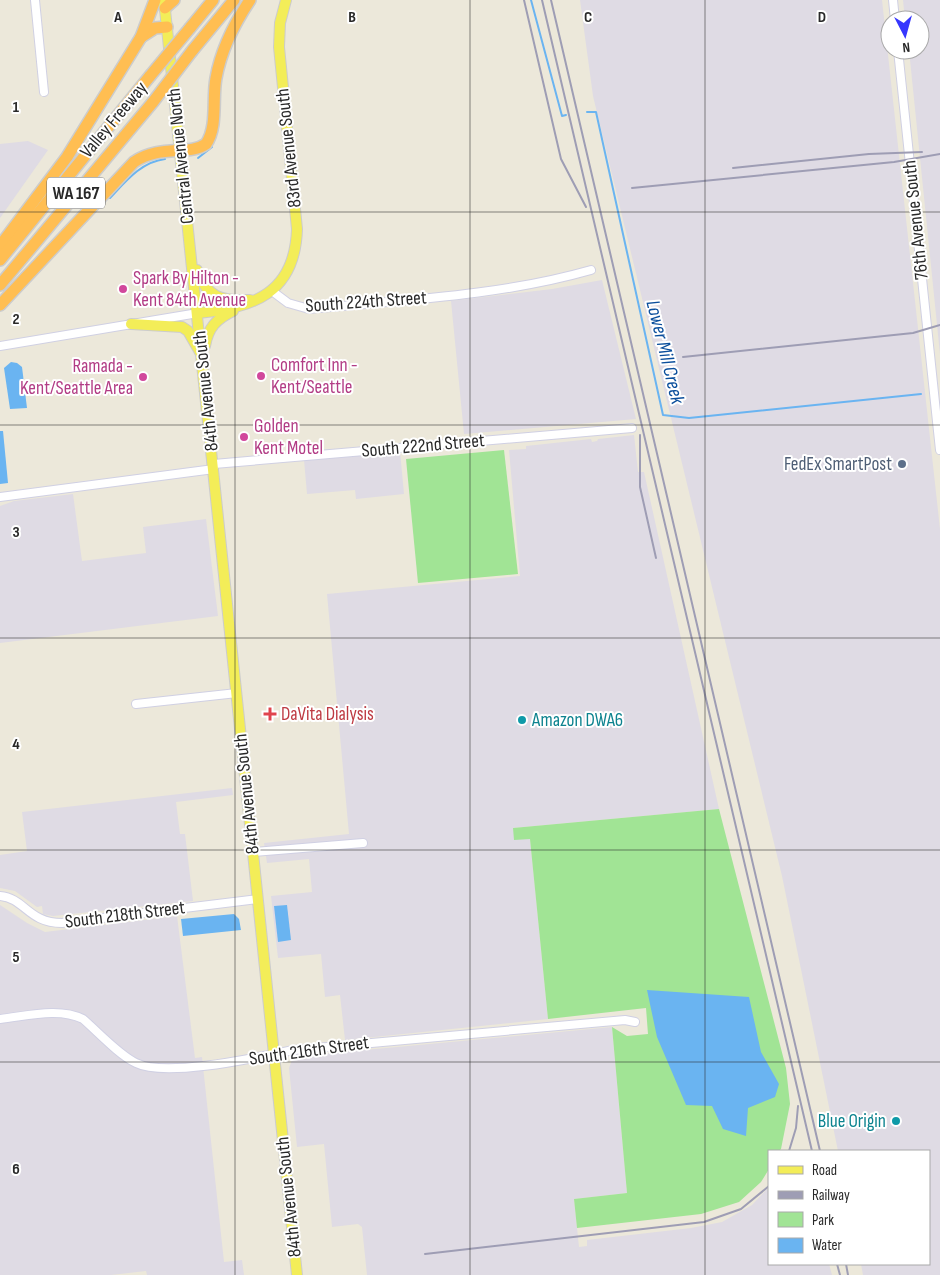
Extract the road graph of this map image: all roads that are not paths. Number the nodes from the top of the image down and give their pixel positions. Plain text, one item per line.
1 (35, 0) edge
2 (155, 0) edge
3 (174, 0) edge
4 (213, 0) edge
5 (234, 0) edge
6 (250, 0) edge
7 (286, 0) edge
8 (164, 4) edge
9 (167, 27) junction
10 (141, 37) junction
11 (899, 60) edge
12 (44, 92) dead end
13 (180, 149) junction
14 (0, 246) edge
15 (192, 257) junction
16 (0, 260) edge
17 (591, 270) dead end
18 (0, 285) edge
19 (272, 291) junction
20 (259, 300) junction
21 (0, 306) edge
22 (245, 306) junction
23 (198, 313) junction
24 (131, 324) junction
25 (0, 346) edge
26 (203, 357) junction
27 (632, 428) dead end
28 (940, 450) edge
29 (214, 466) junction
30 (0, 497) edge
31 (237, 693) junction
32 (136, 704) dead end
33 (363, 843) dead end
34 (253, 852) junction
35 (0, 896) edge
36 (258, 899) junction
37 (0, 1019) edge
38 (635, 1022) dead end
39 (274, 1054) junction
40 (296, 1275) edge

1 - 12 street
2 - 10 highway
3 - 8 highway
4 - 16 highway, Valley Freeway / WA 167, bridge
5 - 18 highway, Valley Freeway / WA 167, bridge
6 - 13 highway
7 - 19 main road, 83rd Avenue South
8 - 9 main road, Central Avenue North
9 - 10 highway
9 - 13 main road, Central Avenue North
10 - 14 highway
11 - 28 street, 76th Avenue South
13 - 15 main road, Central Avenue North
13 - 21 highway
15 - 20 main road
15 - 23 main road, Central Avenue North
17 - 19 street, South 224th Street
19 - 20 main road
20 - 22 main road
22 - 23 main road
22 - 26 main road
23 - 24 street
23 - 26 main road, 84th Avenue South
24 - 25 street
24 - 26 main road
26 - 29 main road, 84th Avenue South
27 - 29 street, South 222nd Street
29 - 30 street, South 222nd Street
29 - 31 main road, 84th Avenue South
31 - 32 street
31 - 34 main road, 84th Avenue South
33 - 34 street
34 - 36 main road, 84th Avenue South
35 - 36 street, South 218th Street
36 - 39 main road, 84th Avenue South
37 - 39 street, South 216th Street
38 - 39 street, South 216th Street
39 - 40 main road, 84th Avenue South

